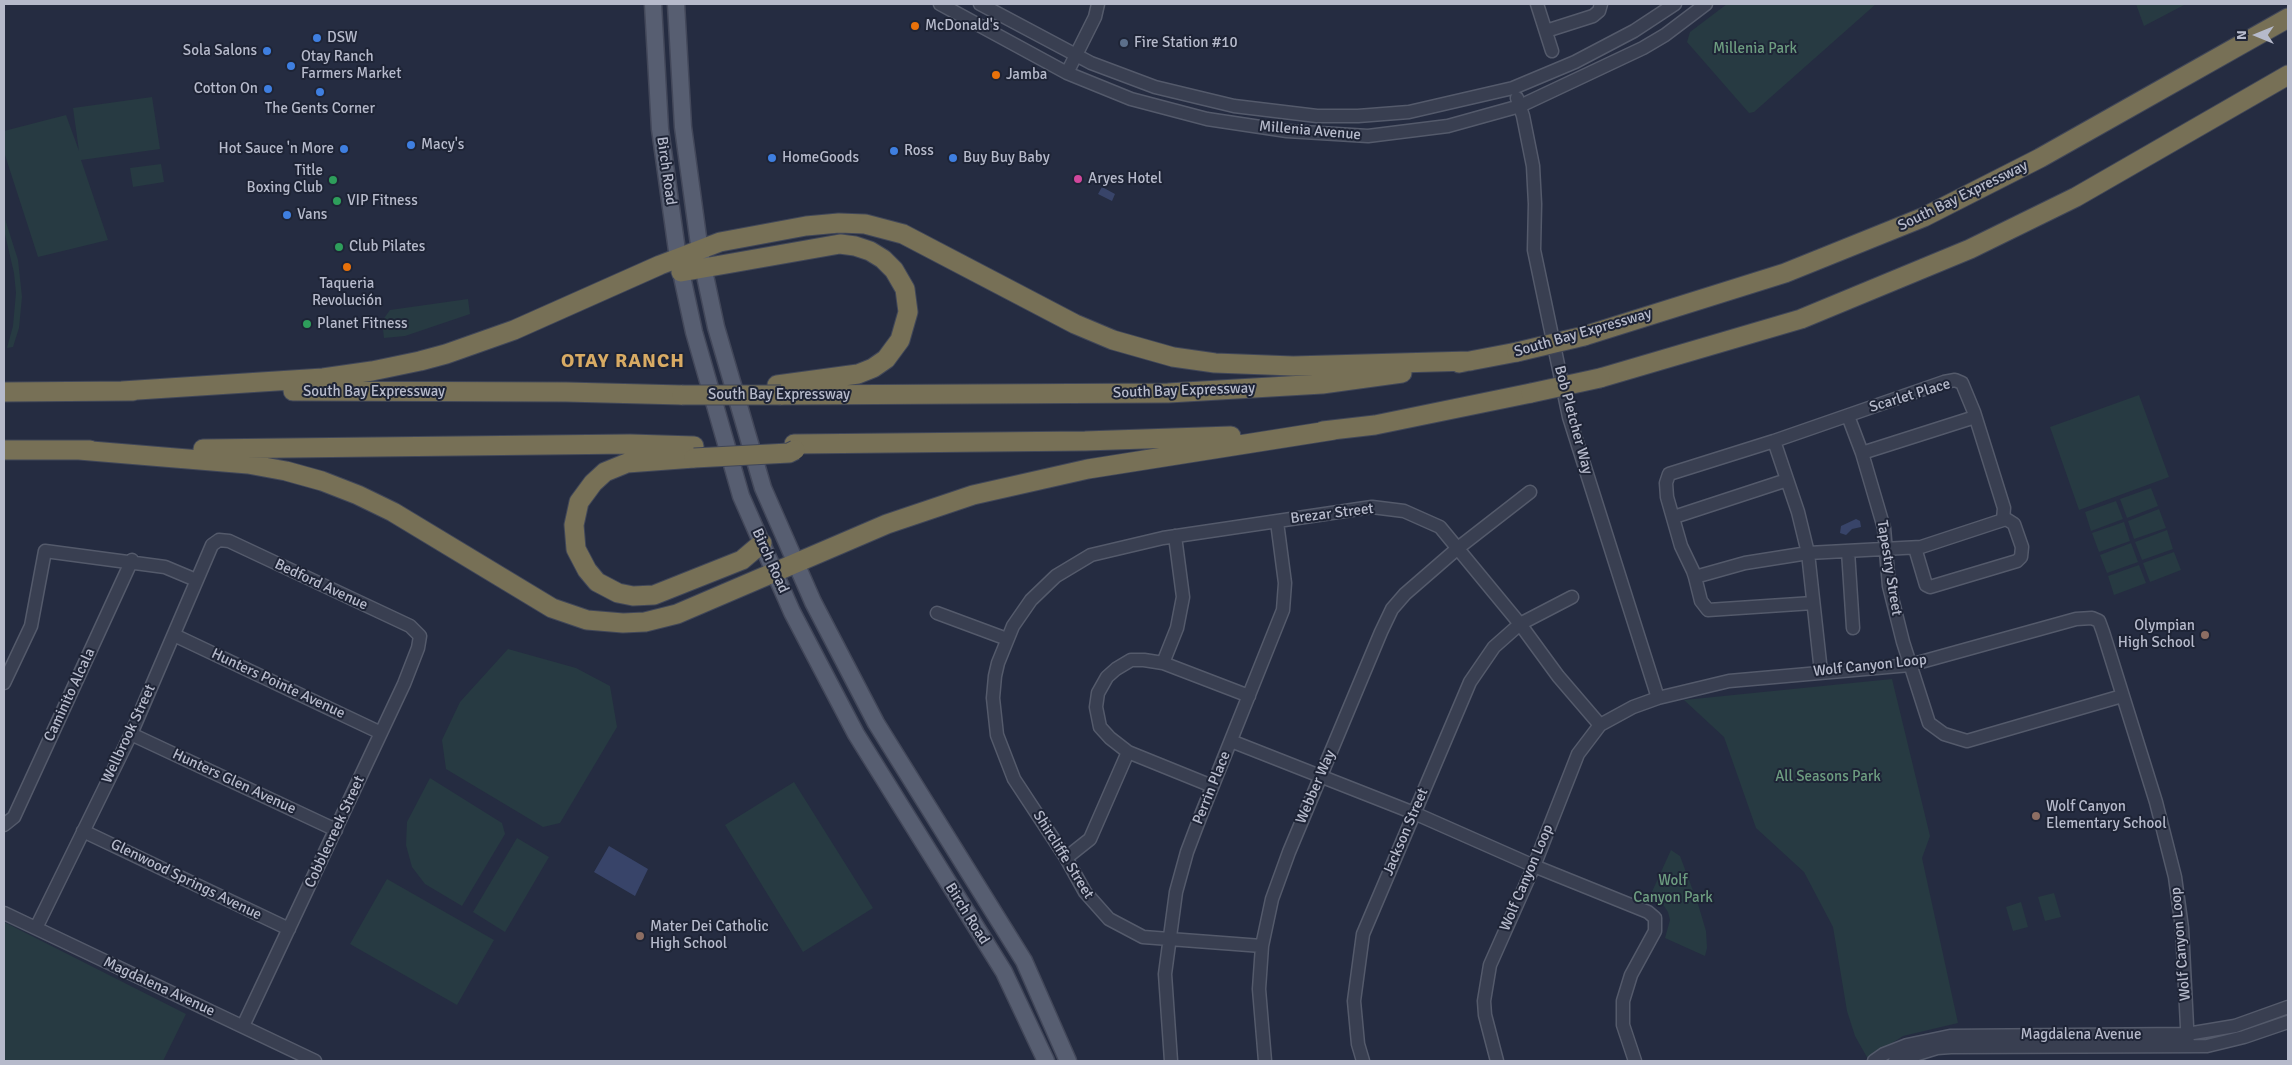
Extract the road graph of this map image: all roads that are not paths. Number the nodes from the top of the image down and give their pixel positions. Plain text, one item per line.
1 (653, 4) edge
2 (676, 4) edge
3 (940, 4) edge
4 (980, 4) edge
5 (1098, 4) edge
6 (1537, 4) edge
7 (1601, 4) edge
8 (1675, 4) edge
9 (1706, 4) edge
10 (2288, 18) edge
11 (1654, 19) junction
12 (1546, 31) junction
13 (1665, 35) junction
14 (1552, 51) dead end
15 (1076, 55) junction
16 (1067, 73) junction
17 (2288, 75) edge
18 (1512, 88) junction
19 (1520, 106) junction
20 (1311, 116) junction
21 (1310, 133) junction
22 (701, 259) junction
23 (680, 265) junction
24 (1470, 361) junction
25 (778, 390) junction
26 (122, 391) junction
27 (4, 392) edge
28 (1848, 416) junction
29 (1975, 417) junction
30 (1334, 430) junction
31 (1774, 441) junction
32 (4, 450) edge
33 (79, 450) junction
34 (694, 452) junction
35 (1862, 453) junction
36 (1787, 480) junction
37 (1530, 492) dead end
38 (1674, 517) junction
39 (2003, 517) junction
40 (1277, 522) junction
41 (1175, 536) junction
42 (220, 540) joint
43 (762, 543) junction
44 (1458, 548) junction
45 (1888, 548) junction
46 (1915, 548) junction
47 (1848, 551) junction
48 (1808, 553) junction
49 (132, 560) junction
50 (796, 564) junction
51 (775, 573) junction
52 (1695, 577) junction
53 (196, 580) junction
54 (1572, 597) dead end
55 (1814, 603) junction
56 (937, 613) dead end
57 (1520, 624) junction
58 (1853, 628) dead end
59 (174, 635) junction
60 (420, 636) joint
61 (1007, 639) junction
62 (1163, 663) junction
63 (1910, 665) junction
64 (1821, 672) junction
65 (4, 683) edge
66 (1249, 696) junction
67 (2122, 696) junction
68 (1658, 698) junction
69 (1600, 724) junction
70 (381, 733) junction
71 (131, 734) junction
72 (1231, 741) junction
73 (1128, 752) junction
74 (1321, 775) junction
75 (1212, 786) junction
76 (1414, 813) junction
77 (4, 825) edge
78 (336, 830) junction
79 (83, 831) junction
80 (1066, 858) junction
81 (1534, 866) junction
82 (4, 913) edge
83 (36, 928) junction
84 (289, 929) junction
85 (1168, 939) junction
86 (1262, 946) junction
87 (2288, 1008) edge
88 (2288, 1022) edge
89 (243, 1026) junction
90 (2188, 1040) junction
91 (315, 1061) edge
92 (1046, 1061) edge
93 (1068, 1061) edge
94 (1171, 1061) edge
95 (1266, 1061) edge
96 (1363, 1061) edge
97 (1497, 1061) edge
98 (1635, 1061) edge
99 (1874, 1061) edge
100 (1895, 1061) edge

1 - 23 main road, Birch Road
2 - 22 main road, Birch Road
3 - 16 street, Millenia Avenue
4 - 15 street, Millenia Avenue
5 - 15 street
6 - 12 street
7 - 12 street
8 - 11 street, Millenia Avenue
9 - 13 street, Millenia Avenue
10 - 24 highway, South Bay Expressway, bridge
11 - 13 street
11 - 18 street, Millenia Avenue
12 - 14 street
13 - 19 street, Millenia Avenue
15 - 16 street
15 - 20 street, Millenia Avenue
16 - 21 street, Millenia Avenue
17 - 30 highway, bridge
18 - 19 street, Bob Pletcher Way
18 - 20 street, Millenia Avenue
19 - 21 street, Millenia Avenue
19 - 68 street, Bob Pletcher Way
20 - 21 street
22 - 23 highway
22 - 24 highway
22 - 25 highway
22 - 50 main road, Birch Road
23 - 26 highway
23 - 43 main road, Birch Road
24 - 25 highway, South Bay Expressway
25 - 26 highway, South Bay Expressway, bridge
26 - 27 highway, South Bay Expressway
28 - 29 street, Scarlet Place
28 - 31 street, Scarlet Place
28 - 35 street, Tapestry Street
29 - 35 street
29 - 39 street, Scarlet Place
30 - 34 highway, bridge
30 - 50 highway
31 - 36 street
31 - 38 street, Scarlet Place
32 - 33 highway
33 - 34 highway
33 - 51 highway
34 - 43 highway
35 - 45 street, Tapestry Street
36 - 38 street
36 - 48 street
37 - 44 street, Webber Way
38 - 52 street, Scarlet Place
39 - 46 street
39 - 46 street
40 - 41 street, Brezar Street
40 - 44 street, Brezar Street
40 - 66 street, Perrin Place
41 - 61 street, Brezar Street
41 - 62 street
42 - 53 street, Wellbrook Street
42 - 60 street, Bedford Avenue
43 - 51 main road, Birch Road
44 - 57 street, Brezar Street
44 - 74 street, Webber Way
45 - 46 street
45 - 47 street
45 - 63 street, Tapestry Street
47 - 48 street
47 - 58 street
48 - 52 street
48 - 55 street
49 - 53 street
49 - 65 street
49 - 77 street, Caminito Alcala
50 - 51 highway
50 - 93 main road, Birch Road
51 - 92 main road, Birch Road
52 - 55 street, Scarlet Place
53 - 59 street, Wellbrook Street
54 - 57 street, Jackson Street
55 - 64 street
56 - 61 street
57 - 69 street, Brezar Street
57 - 76 street, Jackson Street
59 - 70 street, Hunters Pointe Avenue
59 - 71 street, Wellbrook Street
60 - 70 street, Cobblecreek Street
61 - 80 street, Shircliffe Street
62 - 66 street
62 - 73 street
63 - 64 street, Wolf Canyon Loop
63 - 67 street, Tapestry Street
63 - 67 street, Wolf Canyon Loop
64 - 68 street, Wolf Canyon Loop
66 - 72 street, Perrin Place
67 - 90 street, Wolf Canyon Loop
68 - 69 street, Wolf Canyon Loop
69 - 81 street, Wolf Canyon Loop
70 - 78 street, Cobblecreek Street
71 - 78 street, Hunters Glen Avenue
71 - 79 street, Wellbrook Street
72 - 74 street
72 - 75 street, Perrin Place
73 - 75 street
73 - 80 street
74 - 76 street
74 - 86 street, Webber Way
75 - 85 street, Perrin Place
76 - 81 street
76 - 96 street, Jackson Street
78 - 84 street, Cobblecreek Street
79 - 83 street, Wellbrook Street
79 - 84 street, Glenwood Springs Avenue
80 - 85 street, Shircliffe Street
81 - 97 street, Wolf Canyon Loop
81 - 98 street
82 - 83 street, Magdalena Avenue
83 - 89 street, Magdalena Avenue
84 - 89 street, Cobblecreek Street
85 - 86 street, Shircliffe Street
85 - 94 street, Perrin Place
86 - 95 street, Webber Way
87 - 90 street, Magdalena Avenue
88 - 90 street, Magdalena Avenue
89 - 91 street, Magdalena Avenue
90 - 99 street, Magdalena Avenue
90 - 100 street, Magdalena Avenue

